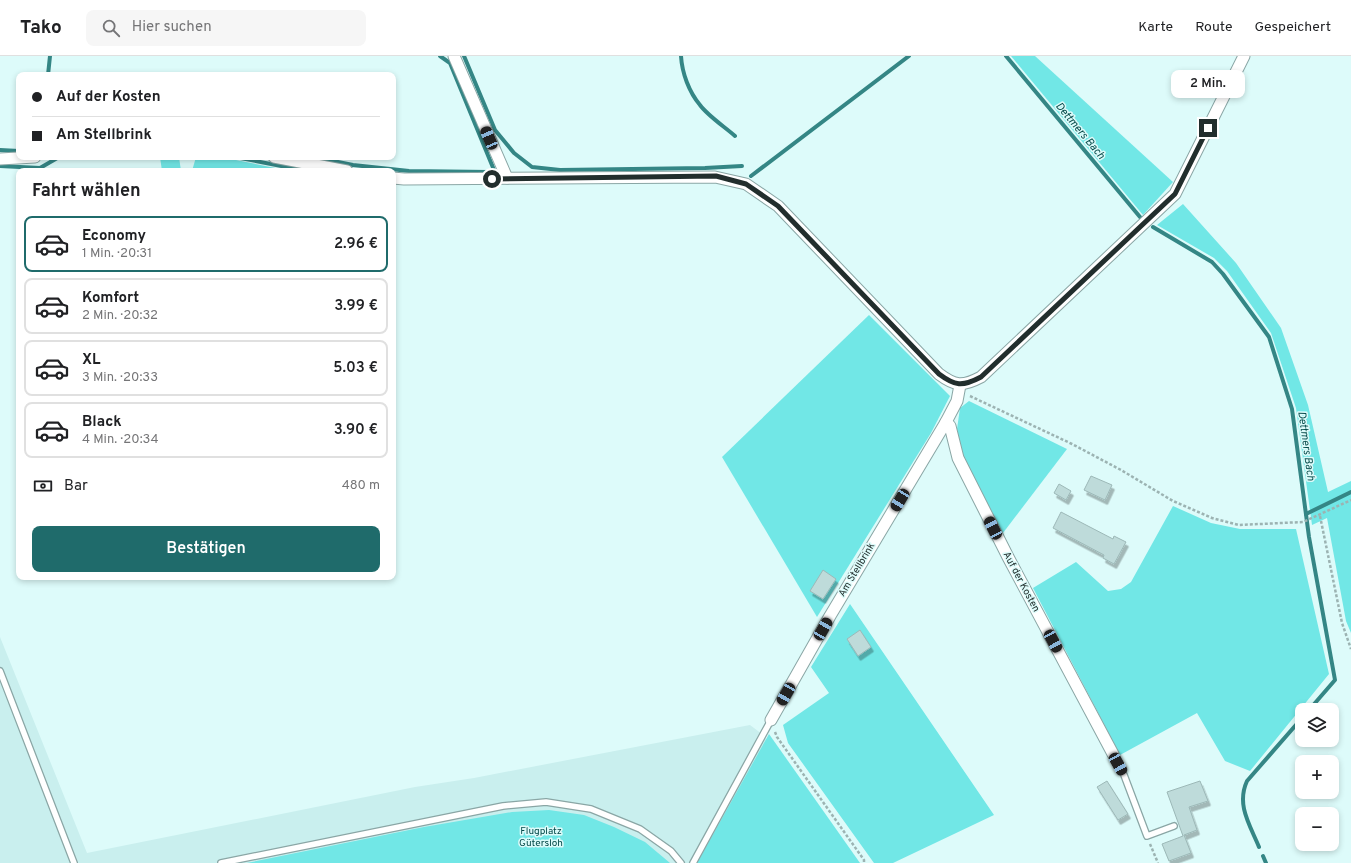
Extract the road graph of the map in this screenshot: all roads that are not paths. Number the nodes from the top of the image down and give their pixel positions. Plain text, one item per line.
1 (454, 56) edge
2 (1244, 56) edge
3 (16, 158) edge
4 (0, 159) edge
5 (289, 160) edge
6 (331, 168) edge
7 (396, 178) edge
8 (507, 178) junction
9 (960, 385) junction
10 (946, 422) junction
11 (0, 671) edge
12 (771, 720) joint
13 (1113, 754) joint
14 (1174, 826) dead end
15 (74, 863) edge
16 (221, 863) edge
17 (681, 863) edge
18 (693, 863) edge

1 - 8 street
2 - 9 street
3 - 4 street
5 - 6 street
7 - 8 street
8 - 9 street
9 - 10 street
10 - 12 street, Am Stellbrink
10 - 13 street, Auf der Kosten
11 - 15 lane
12 - 18 lane
13 - 14 lane
16 - 17 lane

